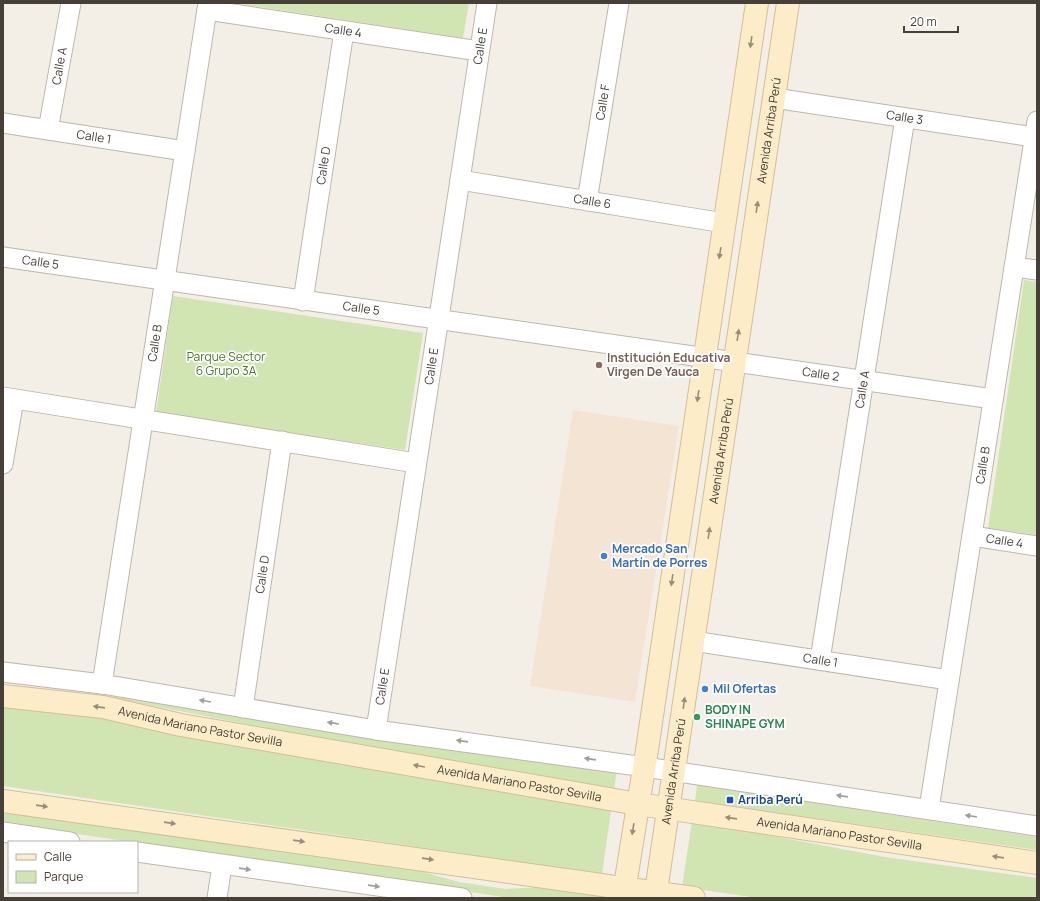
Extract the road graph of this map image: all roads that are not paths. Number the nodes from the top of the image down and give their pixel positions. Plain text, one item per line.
1 (71, 3) edge
2 (487, 3) edge
3 (619, 3) edge
4 (757, 3) edge
5 (788, 3) edge
6 (208, 7) edge
7 (344, 31) junction
8 (479, 52) junction
9 (774, 98) junction
10 (905, 118) junction
11 (3, 123) edge
12 (1036, 129) edge
13 (48, 130) junction
14 (185, 151) junction
15 (460, 180) junction
16 (588, 201) junction
17 (724, 223) junction
18 (3, 257) edge
19 (1014, 267) junction
20 (1037, 270) edge
21 (165, 281) junction
22 (303, 300) junction
23 (438, 320) junction
24 (719, 360) junction
25 (864, 381) junction
26 (8, 398) edge
27 (993, 399) junction
28 (143, 420) junction
29 (282, 441) junction
30 (416, 463) junction
31 (3, 464) edge
32 (972, 536) junction
33 (1037, 546) edge
34 (693, 641) junction
35 (820, 660) junction
36 (3, 672) edge
37 (949, 680) junction
38 (102, 684) junction
39 (3, 696) edge
40 (243, 708) junction
41 (376, 730) junction
42 (645, 766) junction
43 (674, 771) junction
44 (3, 801) edge
45 (638, 804) junction
46 (668, 808) junction
47 (929, 809) junction
48 (1037, 826) edge
49 (3, 832) edge
50 (63, 841) edge
51 (138, 852) edge
52 (1037, 863) edge
53 (222, 866) junction
54 (624, 893) edge
55 (655, 895) edge
56 (217, 898) edge
57 (462, 898) edge
58 (694, 898) edge

1 - 13 street, Calle A
2 - 8 street, Calle E
3 - 16 street, Calle F
4 -> 17 street, Avenida Arriba Perú
5 - 9 street, Avenida Arriba Perú
6 - 7 street, Calle 4
6 - 14 street, Calle B
7 - 8 street, Calle 4
7 - 22 street, Calle D
8 - 15 street, Calle E
9 - 10 street, Calle 3
24 -> 9 street, Avenida Arriba Perú
10 - 12 street, Calle 3
10 - 25 street, Calle A
11 - 13 street, Calle 1
12 - 19 street, Calle B
13 - 14 street, Calle 1
14 - 21 street, Calle B
15 - 16 street, Calle 6
15 - 23 street, Calle E
16 - 17 street, Calle 6
17 -> 24 street, Avenida Arriba Perú
18 - 21 street, Calle 5
19 - 20 street
19 - 27 street, Calle B
21 - 22 street, Calle 5
21 - 28 street, Calle B
22 - 23 street, Calle 5
23 - 24 street, Calle 5
23 - 30 street, Calle E
24 - 25 street, Calle 2
34 -> 24 street, Avenida Arriba Perú
24 -> 42 street, Avenida Arriba Perú
25 - 27 street, Calle 2
25 - 35 street, Calle A
26 - 28 street
26 - 31 street
27 - 32 street, Calle B
28 - 29 street
28 - 38 street, Calle B
29 - 30 street
29 - 40 street, Calle D
30 - 41 street, Calle E
32 - 33 street, Calle 4
32 - 37 street, Calle B
34 - 35 street, Calle 1
43 -> 34 street, Avenida Arriba Perú
35 - 37 street, Calle 1
36 - 38 street, Avenida Mariano Pastor Sevilla
37 - 47 street, Calle B
40 -> 38 street, Avenida Mariano Pastor Sevilla
45 -> 39 street, Avenida Mariano Pastor Sevilla
41 -> 40 street, Avenida Mariano Pastor Sevilla
42 -> 41 street, Avenida Mariano Pastor Sevilla
42 - 43 street, Avenida Mariano Pastor Sevilla
42 - 45 street, Avenida Arriba Perú
43 - 46 street, Avenida Arriba Perú
47 -> 43 street, Avenida Mariano Pastor Sevilla
44 -> 54 street
45 - 46 street, Avenida Mariano Pastor Sevilla
45 -> 54 street, Avenida Arriba Perú
52 -> 46 street, Avenida Mariano Pastor Sevilla
46 - 55 street, Avenida Arriba Perú
48 -> 47 street, Avenida Mariano Pastor Sevilla
49 - 50 street
51 - 53 street
53 - 56 street
53 -> 57 street
54 - 55 street
55 - 58 street

